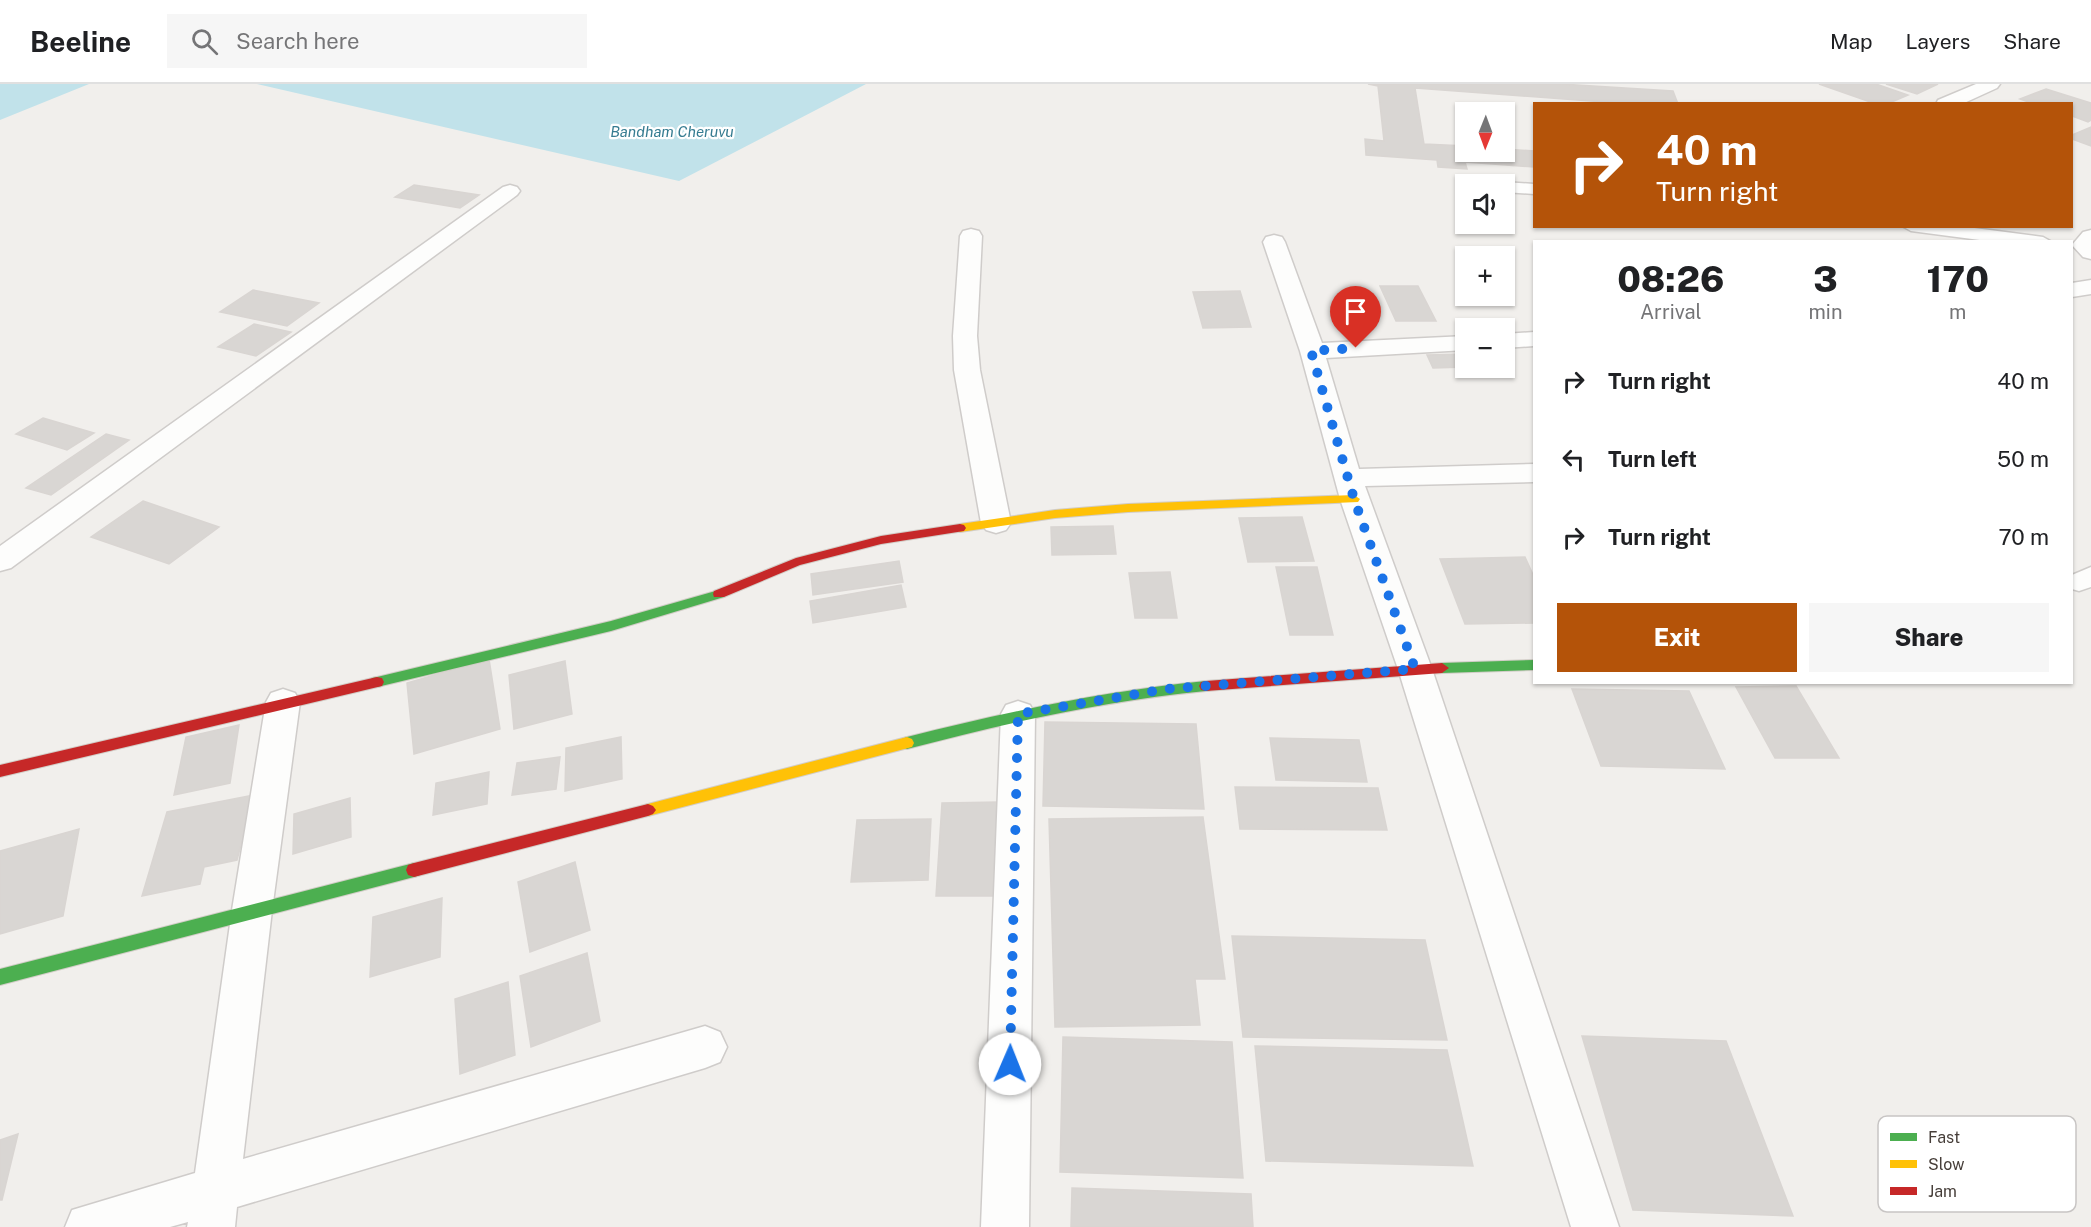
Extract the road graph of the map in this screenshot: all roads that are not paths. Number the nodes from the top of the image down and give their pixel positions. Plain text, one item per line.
1 (1991, 84) edge
2 (1964, 95) junction
3 (1948, 102) edge
4 (1982, 102) edge
5 (1515, 188) edge
6 (1533, 189) edge
7 (510, 192) dead end
8 (1928, 228) edge
9 (971, 236) dead end
10 (2026, 240) edge
11 (1274, 242) dead end
12 (2091, 287) edge
13 (2073, 290) edge
14 (1533, 339) edge
15 (1515, 340) edge
16 (1455, 344) edge
17 (1311, 351) junction
18 (1533, 473) edge
19 (1351, 489) junction
20 (996, 523) junction
21 (0, 561) edge
22 (1533, 665) edge
23 (1415, 669) junction
24 (283, 702) junction
25 (1018, 714) junction
26 (0, 771) edge
27 (252, 910) junction
28 (0, 977) edge
29 (705, 1047) dead end
30 (213, 1208) edge
31 (89, 1227) edge
32 (1005, 1227) edge
33 (1595, 1227) edge

1 - 2 street
2 - 3 street
2 - 4 street
5 - 6 lane
7 - 21 street
8 - 10 lane
9 - 20 street
11 - 17 street
12 - 13 street
14 - 15 street
16 - 17 street
17 - 19 street
18 - 19 street
19 - 20 street
19 - 23 street
20 - 24 street
22 - 23 street
23 - 25 street
23 - 33 street
24 - 26 street
24 - 27 street
25 - 27 street
25 - 32 street
27 - 28 street
27 - 30 street
29 - 30 street
30 - 31 street

